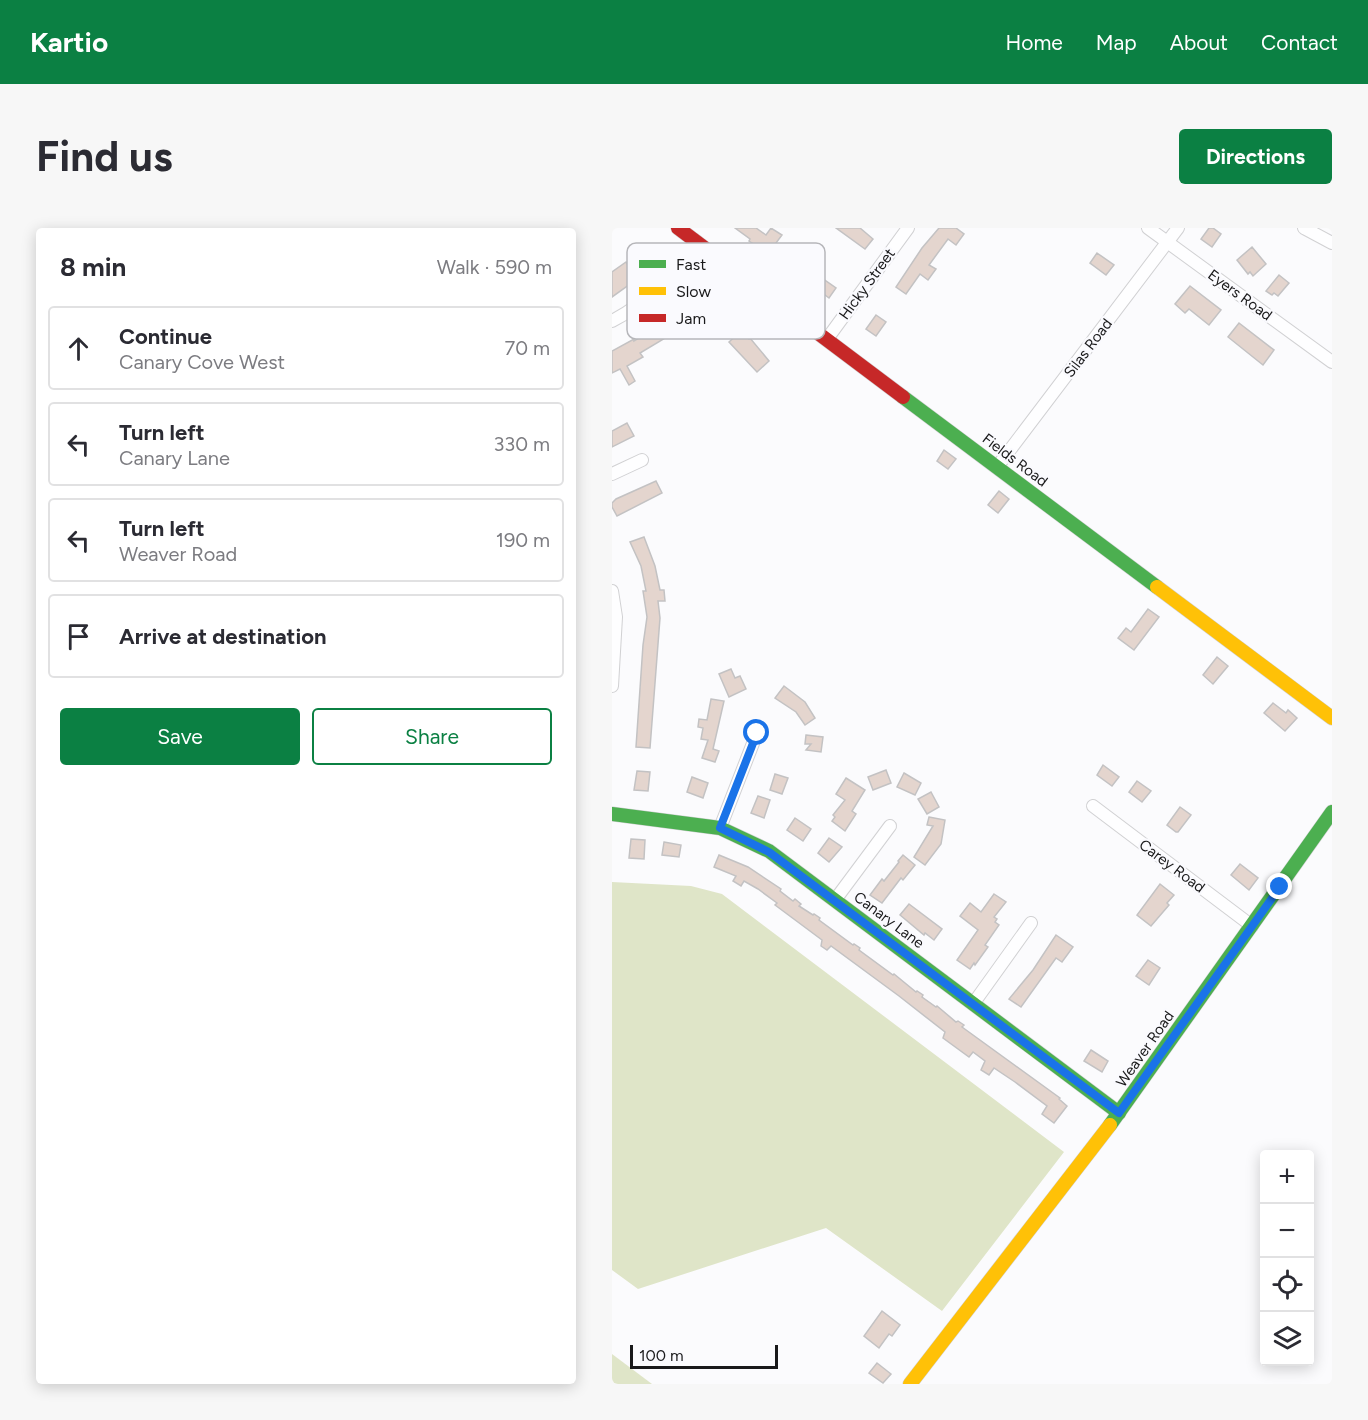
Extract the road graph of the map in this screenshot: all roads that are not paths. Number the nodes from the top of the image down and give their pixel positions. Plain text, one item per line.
1 (678, 228) edge
2 (1148, 228) edge
3 (1178, 228) edge
4 (1304, 228) edge
5 (904, 230) edge
6 (696, 242) edge
7 (1167, 242) junction
8 (1332, 243) edge
9 (627, 312) edge
10 (612, 321) edge
11 (827, 339) joint
12 (1332, 363) edge
13 (642, 460) dead end
14 (998, 467) junction
15 (612, 474) edge
16 (612, 591) edge
17 (612, 686) edge
18 (1332, 718) edge
19 (757, 733) dead end
20 (1093, 806) dead end
21 (1332, 812) edge
22 (612, 814) edge
23 (890, 826) dead end
24 (720, 828) junction
25 (835, 900) junction
26 (1031, 923) dead end
27 (1252, 926) junction
28 (973, 1004) junction
29 (1119, 1113) junction
30 (910, 1384) edge

1 - 6 street, Fields Road
2 - 7 street, Eyers Road
3 - 7 street, Silas Road
4 - 8 street
5 - 11 street, Hicky Street
7 - 12 street, Eyers Road
7 - 14 street, Silas Road
9 - 10 street
11 - 14 street, Fields Road
13 - 15 street
14 - 18 street, Fields Road
16 - 17 street
19 - 24 street
20 - 27 street, Carey Road
21 - 27 street, Weaver Road
22 - 24 street, Canary Lane
23 - 25 street
24 - 25 street, Canary Lane
25 - 28 street, Canary Lane
26 - 28 street
27 - 29 street, Weaver Road
28 - 29 street, Canary Lane
29 - 30 street, Weaver Road

